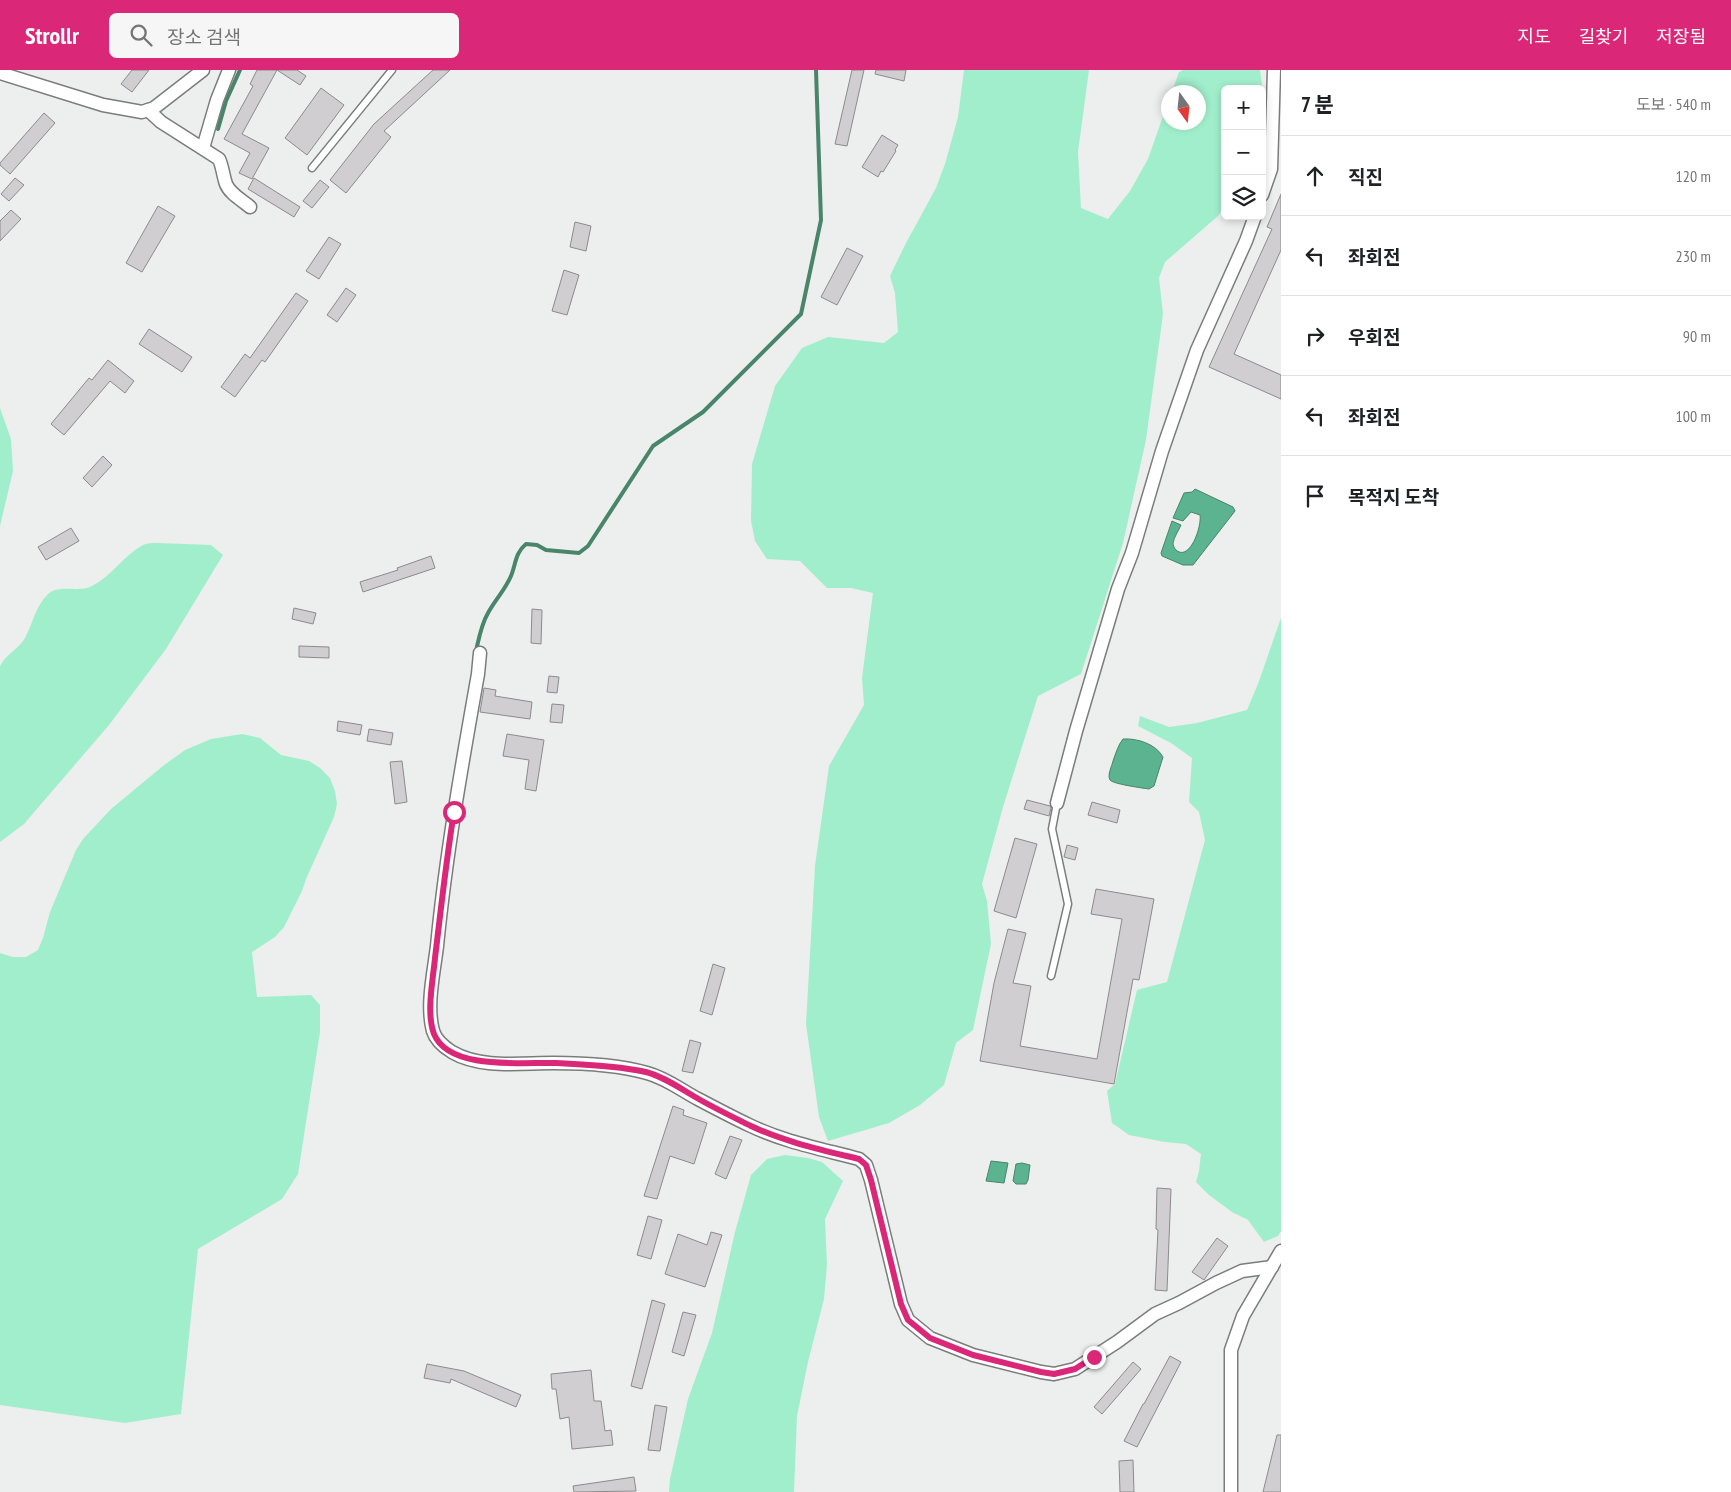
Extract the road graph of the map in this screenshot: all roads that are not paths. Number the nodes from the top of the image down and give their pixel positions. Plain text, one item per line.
1 (202, 70) edge
2 (229, 70) edge
3 (392, 70) edge
4 (1274, 70) edge
5 (0, 72) edge
6 (148, 110) junction
7 (203, 148) junction
8 (312, 168) dead end
9 (1266, 183) edge
10 (250, 207) dead end
11 (1254, 220) edge
12 (480, 653) dead end
13 (1057, 803) joint
14 (1051, 976) dead end
15 (1281, 1251) edge
16 (1272, 1267) junction
17 (1231, 1492) edge

1 - 6 street
2 - 7 street
3 - 8 lane
4 - 9 street
5 - 6 street
6 - 7 street
7 - 10 street
11 - 13 street
12 - 16 street
13 - 14 lane
15 - 16 street
16 - 17 street

